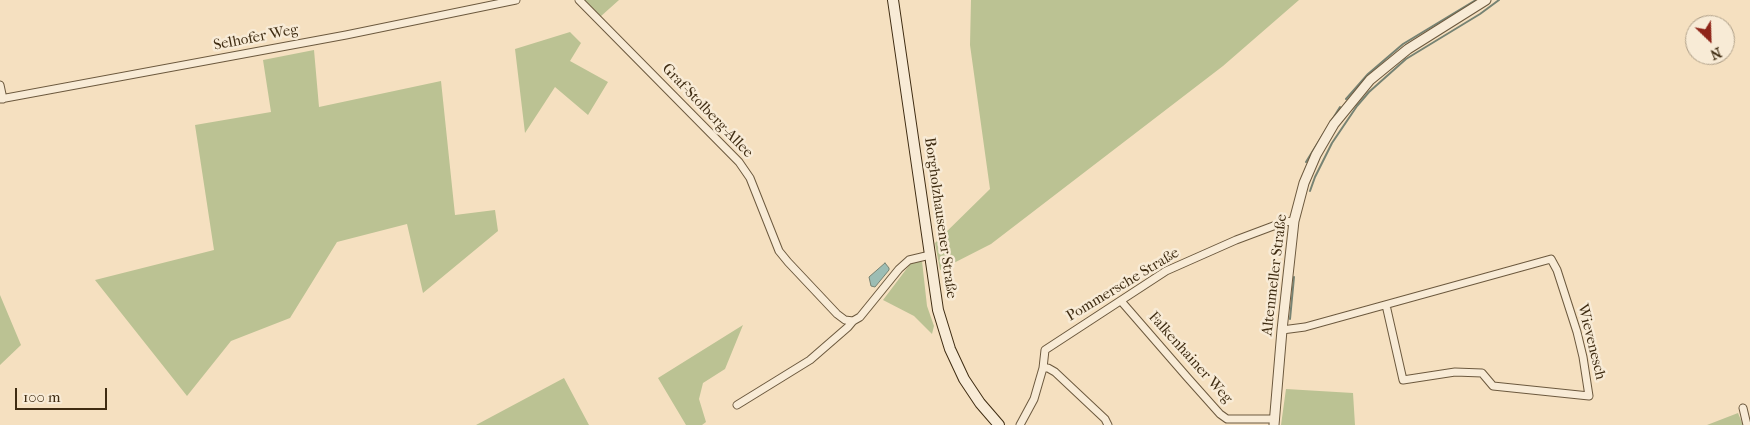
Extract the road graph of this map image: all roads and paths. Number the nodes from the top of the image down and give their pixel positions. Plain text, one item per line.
1 (516, 0) edge
2 (579, 0) edge
3 (893, 0) edge
4 (1486, 0) edge
5 (0, 86) edge
6 (2, 99) edge
7 (1294, 221) junction
8 (930, 255) junction
9 (1121, 301) junction
10 (1386, 305) junction
11 (852, 321) junction
12 (1282, 330) junction
13 (1043, 368) junction
14 (737, 405) dead end
15 (1742, 408) dead end
16 (1274, 422) edge
17 (996, 424) edge
18 (1020, 425) edge
19 (1108, 425) edge
20 (1747, 425) edge

1 - 6 street, Selhofer Weg
2 - 11 street, Graf-Stolberg-Allee
3 - 8 main road, Borgholzhausener Straße
4 - 7 street, Altenmeller Straße
5 - 6 street
7 - 9 street, Pommersche Straße
7 - 12 street, Altenmeller Straße
8 - 11 street
8 - 17 main road, Borgholzhausener Straße
9 - 13 street, Pommersche Straße
9 - 16 street, Falkenhainer Weg
10 - 10 street, Wievenesch
10 - 12 street, Wievenesch
11 - 14 street
12 - 16 street, Altenmeller Straße
13 - 18 street, Pommersche Straße
13 - 19 street
15 - 20 street

